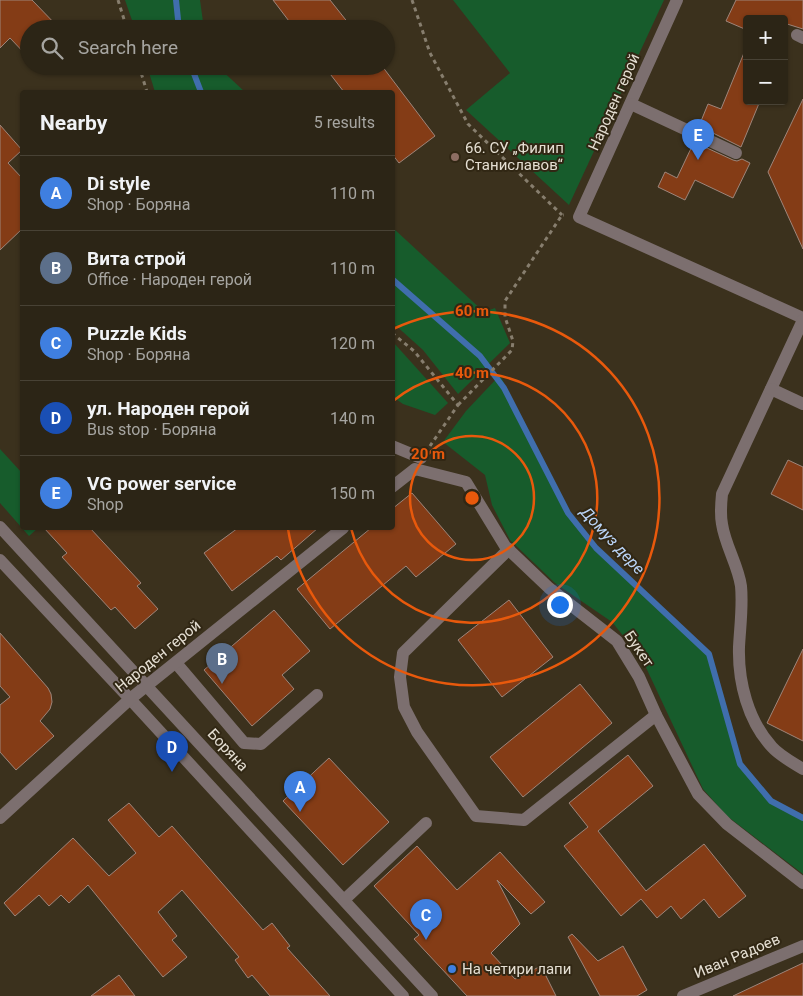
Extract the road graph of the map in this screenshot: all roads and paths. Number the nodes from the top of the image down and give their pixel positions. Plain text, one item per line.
1 (118, 0) edge
2 (412, 0) edge
3 (677, 0) edge
4 (124, 20) edge
5 (142, 75) edge
6 (146, 90) edge
7 (631, 104) junction
8 (736, 153) dead end
9 (562, 215) junction
10 (579, 217) junction
11 (803, 319) edge
12 (395, 335) edge
13 (771, 389) junction
14 (803, 404) edge
15 (458, 405) junction
16 (395, 448) edge
17 (418, 464) junction
18 (395, 484) edge
19 (0, 527) edge
20 (341, 530) edge
21 (509, 549) junction
22 (0, 560) edge
23 (176, 663) junction
24 (147, 686) junction
25 (317, 695) dead end
26 (130, 699) junction
27 (656, 714) junction
28 (803, 769) edge
29 (0, 818) edge
30 (426, 823) dead end
31 (803, 883) edge
32 (344, 900) junction
33 (803, 946) edge
34 (403, 996) edge
35 (432, 996) edge
36 (683, 996) edge

1 - 4 path
2 - 9 path
3 - 7 street, Народен герой
5 - 6 path
7 - 8 street
7 - 10 street, Народен герой
9 - 10 path
9 - 15 path
10 - 11 street
11 - 13 street
12 - 15 path
13 - 14 street
13 - 28 street
15 - 17 path
16 - 17 street, Букет
17 - 18 street
17 - 21 street, Букет
19 - 24 street, Боряна
20 - 23 street, Народен герой
21 - 27 street, Букет
21 - 27 street
22 - 26 street
23 - 24 street, Народен герой
23 - 25 street
24 - 26 street, Народен герой
24 - 32 street, Боряна
26 - 29 street, Народен герой
26 - 34 street
27 - 31 street, Букет
30 - 32 street
32 - 35 street, Боряна
33 - 36 street, Иван Радоев

